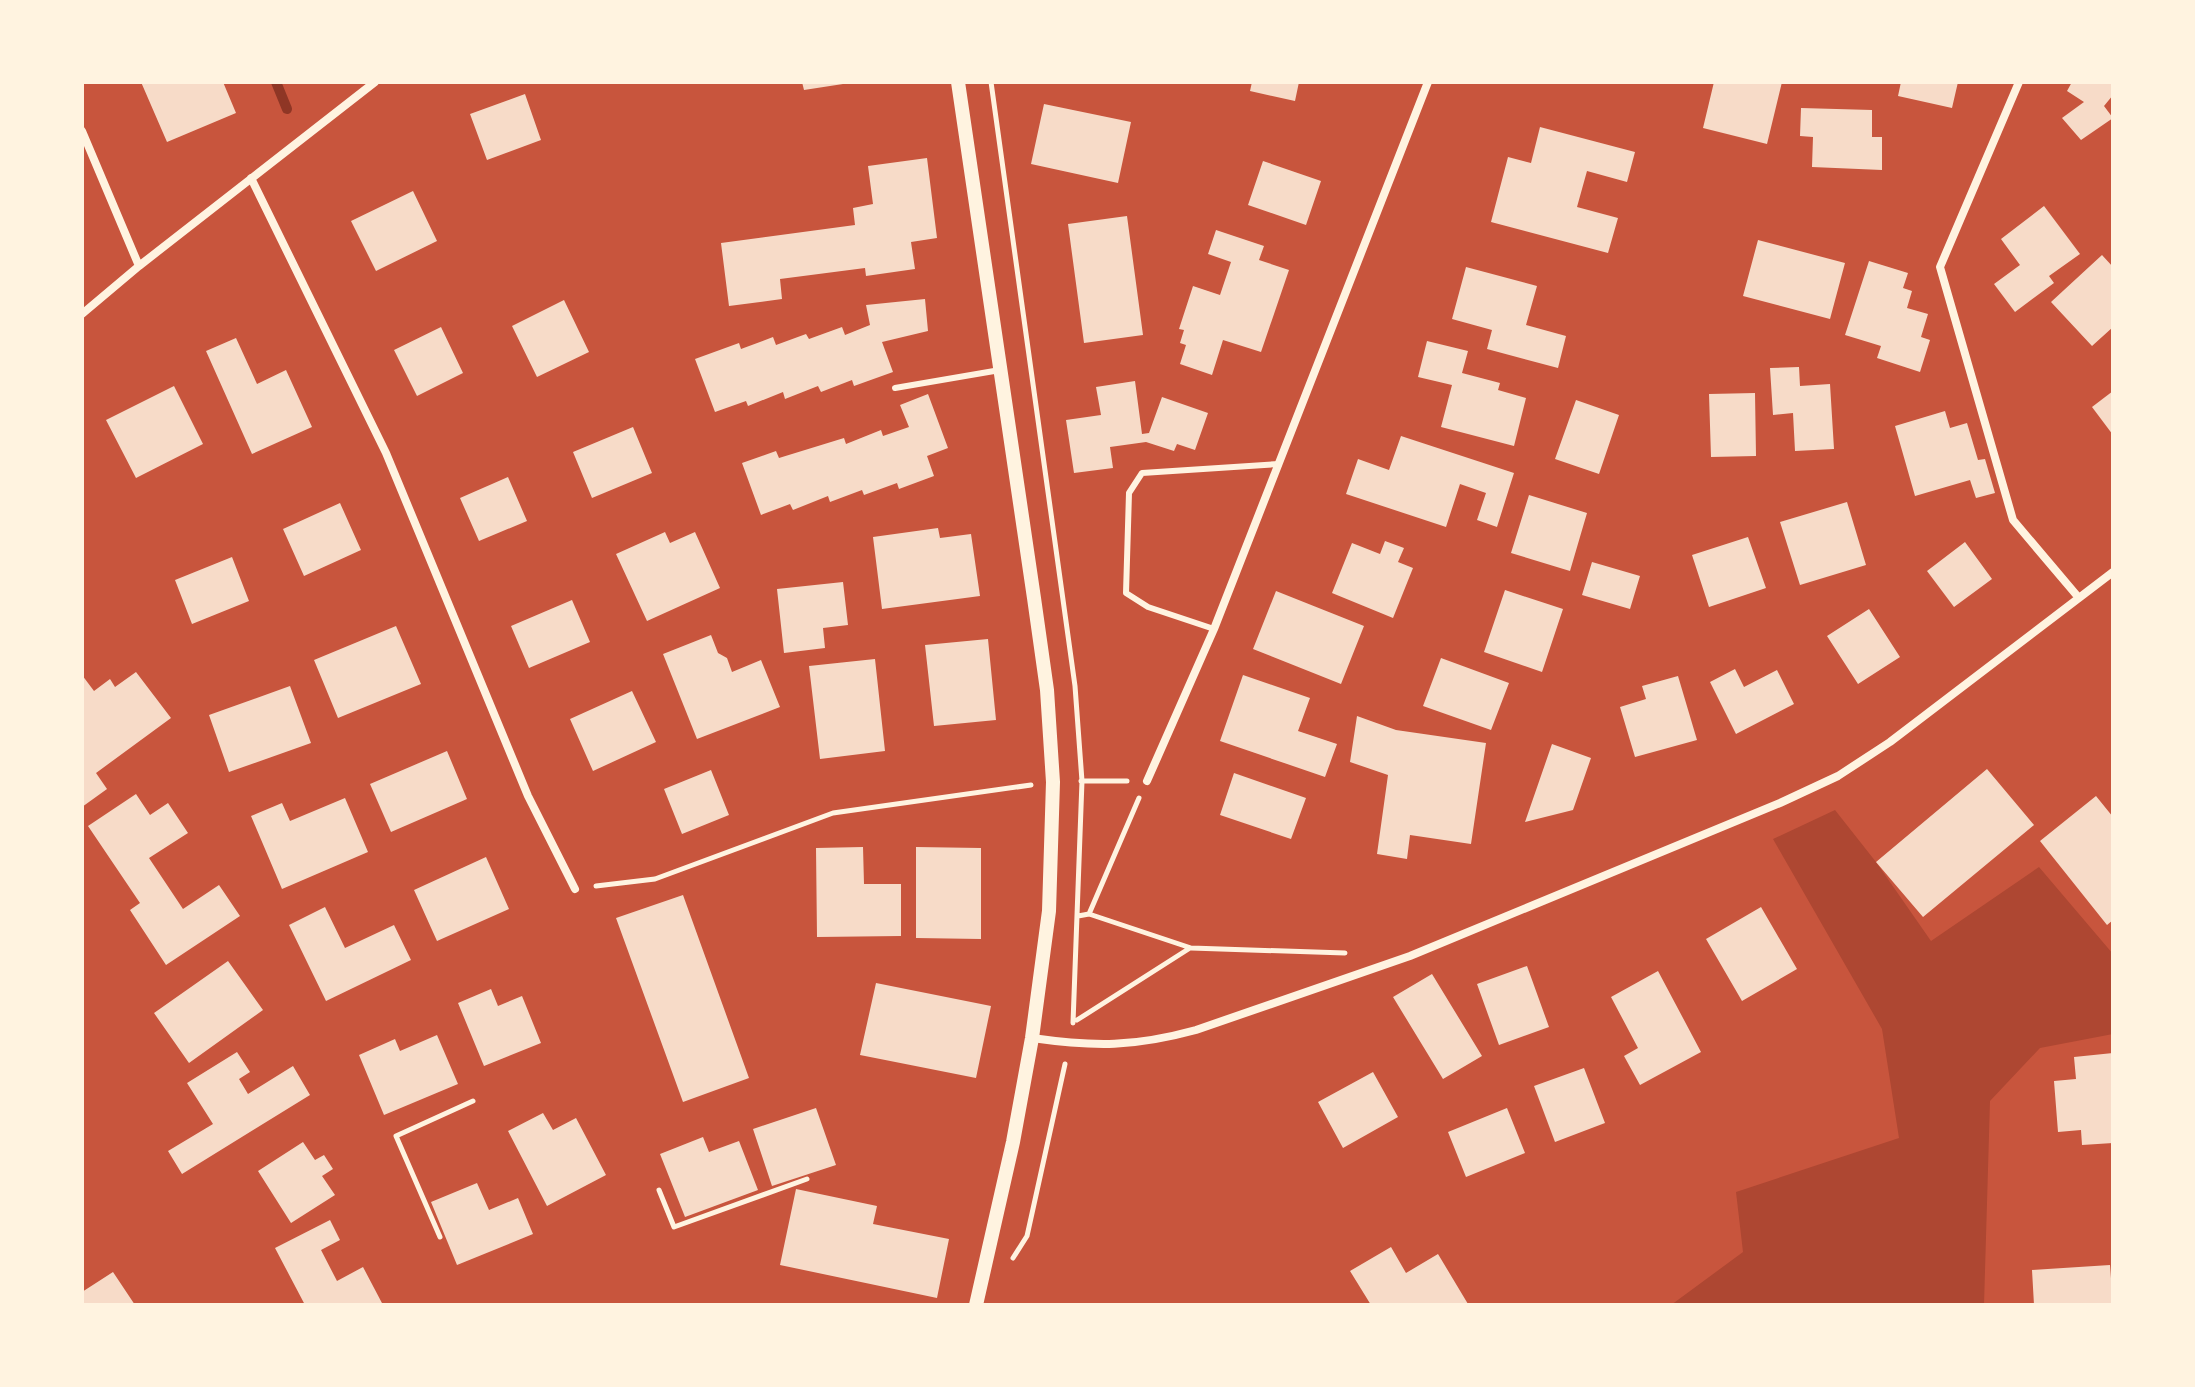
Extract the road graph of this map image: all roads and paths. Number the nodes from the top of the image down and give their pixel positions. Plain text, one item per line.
1 (375, 82) edge
2 (958, 82) edge
3 (1428, 82) edge
4 (2019, 82) edge
5 (82, 131) edge
6 (251, 178) junction
7 (139, 266) junction
8 (82, 314) edge
9 (1000, 370) junction
10 (895, 388) dead end
11 (1280, 463) junction
12 (2113, 572) edge
13 (2079, 598) junction
14 (1214, 629) junction
15 (1147, 781) junction
16 (1053, 782) junction
17 (575, 889) joint
18 (1089, 914) junction
19 (1191, 948) junction
20 (1348, 953) dead end
21 (1074, 1022) junction
22 (1032, 1038) junction
23 (1069, 1043) junction
24 (473, 1101) dead end
25 (807, 1179) dead end
26 (659, 1190) dead end
27 (440, 1237) dead end
28 (1011, 1261) dead end
29 (976, 1305) edge

1 - 6 street
2 - 9 street
3 - 11 street
4 - 13 street
5 - 7 street
6 - 7 street
6 - 17 street
7 - 8 street
9 - 10 lane
9 - 16 street
11 - 14 street
11 - 14 lane
12 - 13 street
13 - 23 street
14 - 15 street
15 - 16 path
15 - 18 path
16 - 17 path
16 - 22 street
18 - 19 path
18 - 21 path
19 - 20 path
19 - 21 path
21 - 23 path
22 - 23 street
22 - 29 street
23 - 28 path
24 - 27 path
25 - 26 path

